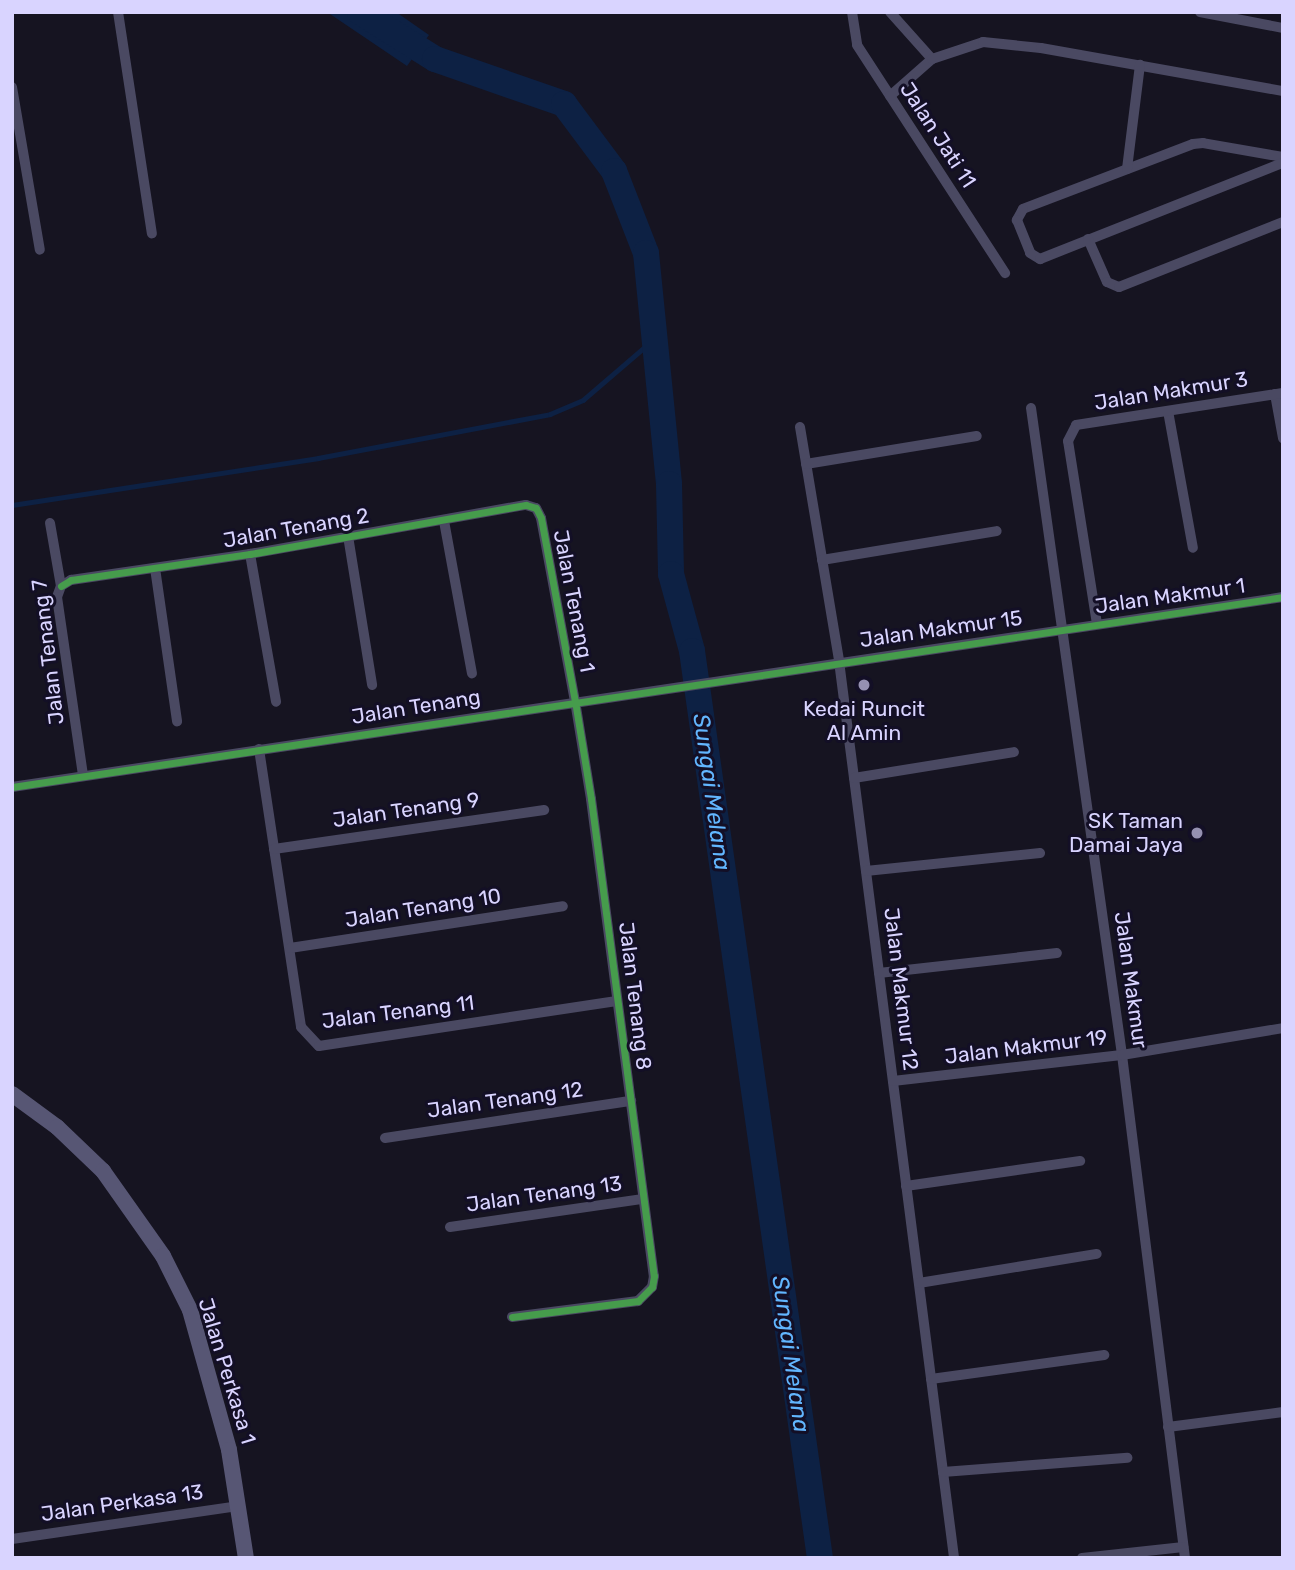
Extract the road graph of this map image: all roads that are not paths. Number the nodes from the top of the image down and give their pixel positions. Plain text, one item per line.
1 (118, 12) edge
2 (852, 12) edge
3 (890, 12) edge
4 (1200, 12) edge
5 (1283, 28) edge
6 (932, 59) junction
7 (1140, 65) junction
8 (12, 87) edge
9 (1283, 91) edge
10 (890, 96) junction
11 (1283, 157) edge
12 (1283, 163) edge
13 (1127, 169) junction
14 (1283, 222) edge
15 (152, 233) dead end
16 (1088, 239) junction
17 (40, 250) dead end
18 (1005, 273) dead end
19 (1279, 393) edge
20 (1031, 408) dead end
21 (1168, 411) junction
22 (800, 427) dead end
23 (976, 436) dead end
24 (1283, 439) edge
25 (806, 464) junction
26 (536, 509) joint
27 (444, 521) junction
28 (50, 523) dead end
29 (997, 531) dead end
30 (348, 536) junction
31 (1193, 548) dead end
32 (250, 554) junction
33 (822, 560) junction
34 (155, 568) junction
35 (61, 586) junction
36 (1283, 597) edge
37 (1097, 624) junction
38 (1062, 629) junction
39 (839, 661) junction
40 (825, 663) joint
41 (472, 673) dead end
42 (372, 685) dead end
43 (575, 701) junction
44 (276, 702) dead end
45 (177, 721) dead end
46 (258, 749) junction
47 (1014, 752) dead end
48 (83, 776) junction
49 (854, 778) junction
50 (12, 786) edge
51 (544, 810) dead end
52 (274, 849) junction
53 (1040, 853) dead end
54 (866, 871) junction
55 (563, 906) dead end
56 (290, 948) junction
57 (1057, 953) dead end
58 (879, 973) junction
59 (617, 1001) junction
60 (1283, 1028) edge
61 (1122, 1055) junction
62 (893, 1082) junction
63 (12, 1094) edge
64 (631, 1101) junction
65 (385, 1138) dead end
66 (1080, 1161) dead end
67 (906, 1186) junction
68 (643, 1199) junction
69 (450, 1227) dead end
70 (1097, 1254) dead end
71 (919, 1283) junction
72 (512, 1317) dead end
73 (1104, 1355) dead end
74 (931, 1379) junction
75 (1283, 1412) edge
76 (1168, 1427) junction
77 (1127, 1458) dead end
78 (943, 1472) junction
79 (238, 1506) junction
80 (12, 1539) edge
81 (1184, 1552) edge
82 (246, 1558) edge
83 (954, 1558) edge
84 (1082, 1558) edge

1 - 15 street
2 - 10 street, Jalan Jati 11
3 - 6 street
4 - 5 street
6 - 7 street
6 - 10 street
7 - 9 street
7 - 13 street
8 - 17 street
10 - 18 street, Jalan Jati 11
11 - 13 street
12 - 16 street
13 - 16 street
14 - 16 street
19 - 21 street, Jalan Makmur 3
19 - 24 street
20 - 38 street, Jalan Makmur
21 - 31 street
21 - 37 street, Jalan Makmur 3
22 - 25 street, Jalan Makmur 12
23 - 25 street
25 - 33 street, Jalan Makmur 12
26 - 27 street, Jalan Tenang 2
26 - 43 street, Jalan Tenang 1
27 - 30 street, Jalan Tenang 2
27 - 41 street
28 - 35 street, Jalan Tenang 7
29 - 33 street
30 - 32 street, Jalan Tenang 2
30 - 42 street
32 - 34 street, Jalan Tenang 2
32 - 44 street
33 - 39 street, Jalan Makmur 12
34 - 35 street, Jalan Tenang 2
34 - 45 street
35 - 48 street, Jalan Tenang 7
36 - 37 street, Jalan Makmur 1
37 - 38 street, Jalan Makmur 1
38 - 39 street, Jalan Makmur 15
38 - 61 street, Jalan Makmur
39 - 40 street, Jalan Makmur 15
39 - 49 street, Jalan Makmur 12
40 - 43 street, Jalan Tenang
43 - 46 street, Jalan Tenang
43 - 59 street, Jalan Tenang 8
46 - 48 street, Jalan Tenang
46 - 52 street, Jalan Tenang 11
47 - 49 street
48 - 50 street, Jalan Tenang
49 - 54 street, Jalan Makmur 12
51 - 52 street, Jalan Tenang 9
52 - 56 street, Jalan Tenang 11
53 - 54 street
54 - 58 street, Jalan Makmur 12
55 - 56 street, Jalan Tenang 10
56 - 59 street, Jalan Tenang 11
57 - 58 street
58 - 62 street, Jalan Makmur 12
59 - 64 street, Jalan Tenang 8
60 - 61 street, Jalan Makmur 19
61 - 62 street, Jalan Makmur 19
61 - 76 street, Jalan Makmur
62 - 67 street, Jalan Makmur 12
63 - 79 street, Jalan Perkasa 1
64 - 65 street, Jalan Tenang 12
64 - 68 street, Jalan Tenang 8
66 - 67 street
67 - 71 street, Jalan Makmur 12
68 - 69 street, Jalan Tenang 13
68 - 72 street, Jalan Tenang 8
70 - 71 street
71 - 74 street, Jalan Makmur 12
73 - 74 street
74 - 78 street, Jalan Makmur 12
75 - 76 street
76 - 81 street, Jalan Makmur
77 - 78 street
78 - 83 street, Jalan Makmur 12
79 - 80 street, Jalan Perkasa 13
79 - 82 street, Jalan Perkasa 1
81 - 84 street

